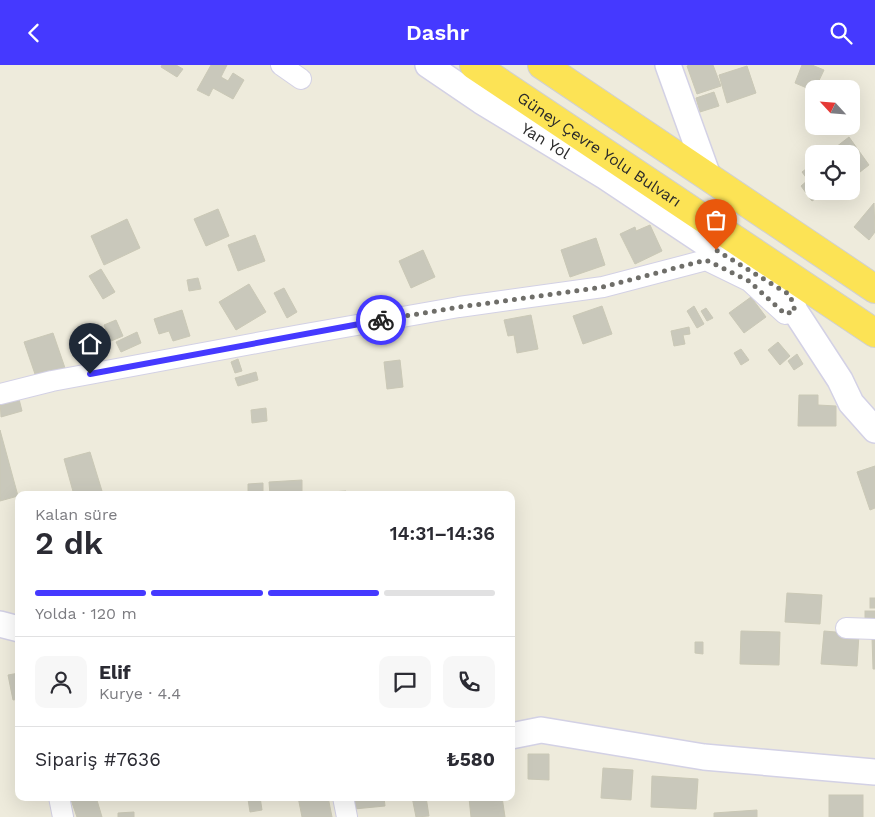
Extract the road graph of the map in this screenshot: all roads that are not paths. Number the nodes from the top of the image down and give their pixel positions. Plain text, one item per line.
1 (281, 65) edge
2 (428, 65) edge
3 (474, 65) edge
4 (542, 65) edge
5 (668, 65) edge
6 (301, 79) dead end
7 (708, 176) junction
8 (778, 267) junction
9 (875, 289) edge
10 (792, 303) junction
11 (875, 333) edge
12 (0, 394) edge
13 (875, 431) edge
14 (0, 623) edge
15 (15, 628) edge
16 (846, 628) dead end
17 (875, 629) edge
18 (515, 735) edge
19 (875, 772) edge
20 (60, 801) edge
21 (344, 801) edge
22 (63, 817) edge
23 (346, 817) edge

1 - 6 street
2 - 10 street, Yan Yol
3 - 8 highway, Güney Çevre Yolu Bulvarı
4 - 7 highway
5 - 7 street
7 - 9 highway
8 - 10 street
8 - 11 highway, Güney Çevre Yolu Bulvarı
10 - 12 street
10 - 13 street
14 - 15 street
16 - 17 street
18 - 19 street
20 - 22 street
21 - 23 street

